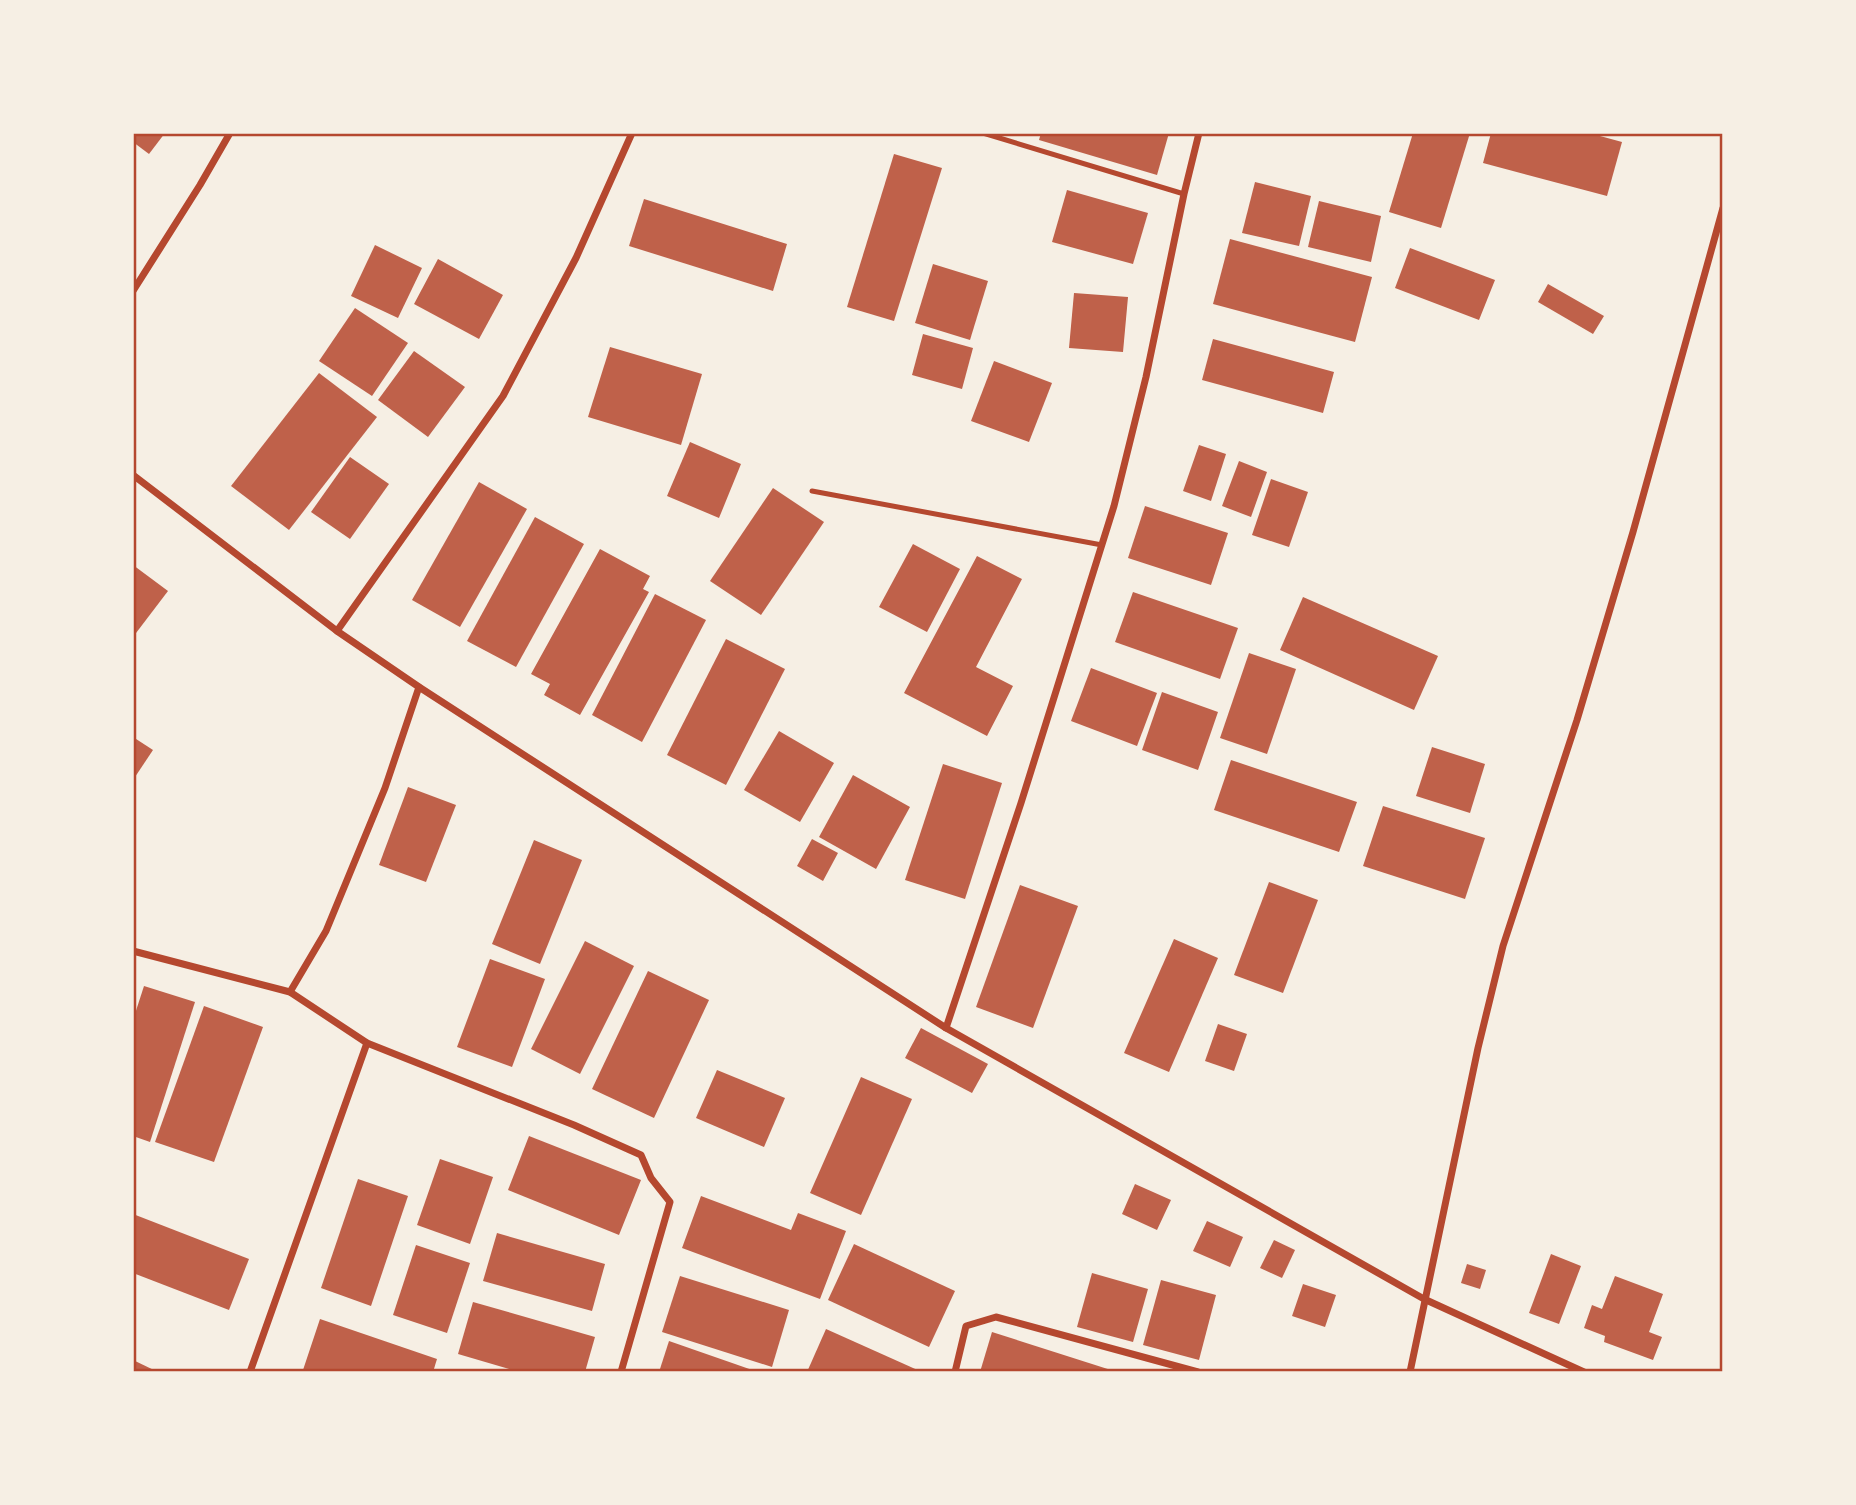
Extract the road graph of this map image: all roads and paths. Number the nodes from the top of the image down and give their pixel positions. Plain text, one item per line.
1 (230, 133) edge
2 (632, 133) edge
3 (983, 133) edge
4 (1199, 133) edge
5 (1184, 194) junction
6 (1723, 208) edge
7 (133, 291) edge
8 (133, 475) edge
9 (812, 491) dead end
10 (1102, 545) junction
11 (337, 631) junction
12 (419, 687) junction
13 (133, 951) edge
14 (290, 992) junction
15 (946, 1028) junction
16 (367, 1043) junction
17 (1424, 1299) junction
18 (250, 1372) edge
19 (621, 1372) edge
20 (955, 1372) edge
21 (1198, 1372) edge
22 (1410, 1372) edge
23 (1584, 1372) edge

1 - 7 street
2 - 11 street
3 - 5 lane
4 - 5 street
5 - 10 street
6 - 17 street
8 - 11 street
9 - 10 lane
10 - 15 street
11 - 12 street
12 - 14 street
12 - 15 street
13 - 14 street
14 - 16 street
15 - 17 street
16 - 18 street
16 - 19 street
17 - 22 street
17 - 23 street
20 - 21 street

